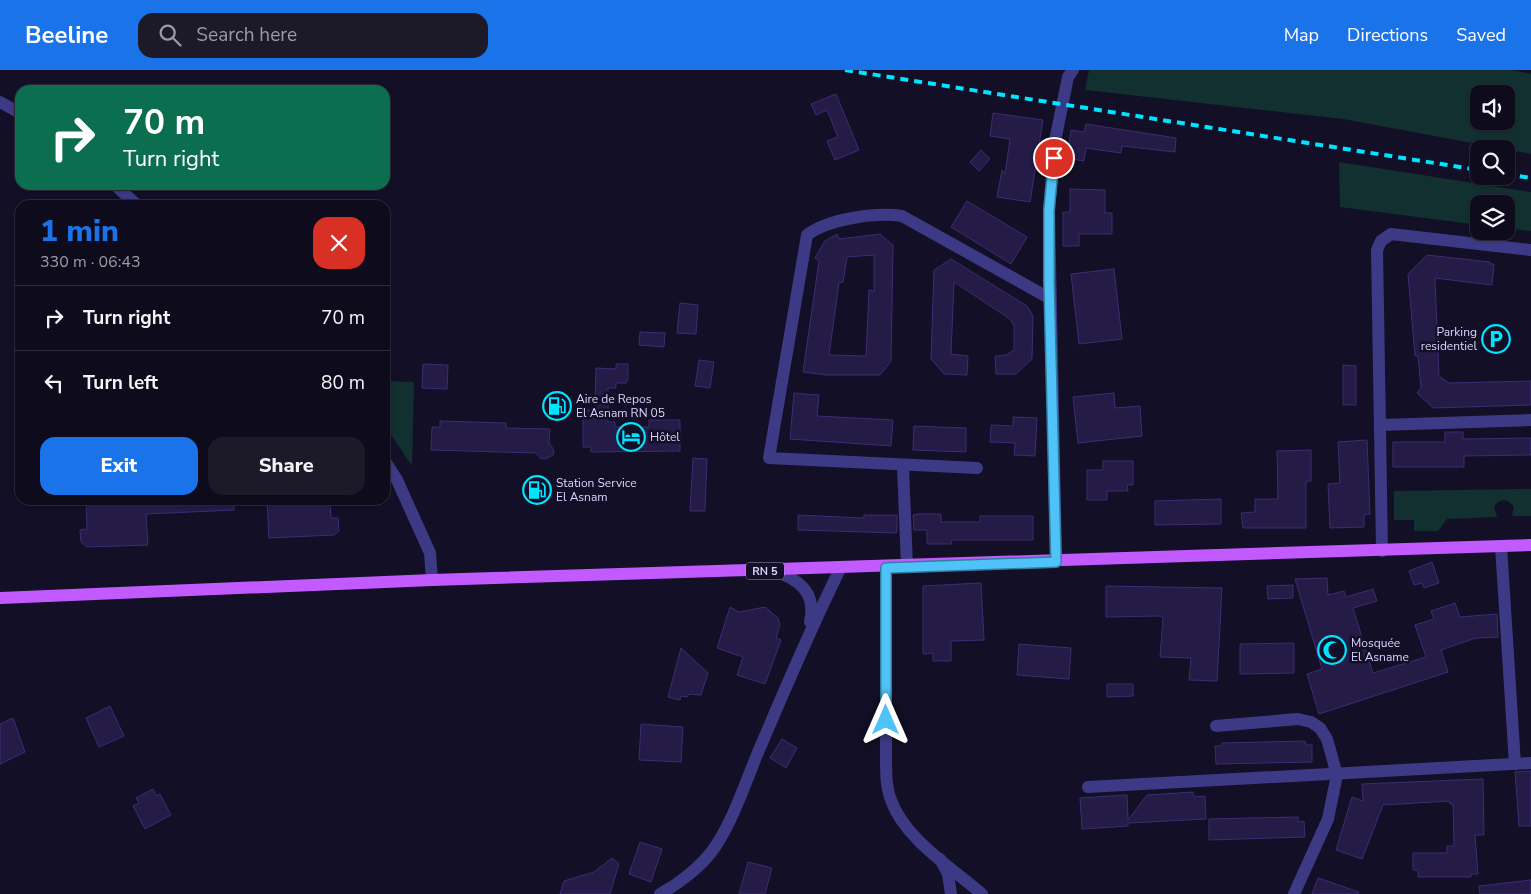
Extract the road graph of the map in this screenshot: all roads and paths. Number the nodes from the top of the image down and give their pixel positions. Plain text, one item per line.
1 (1072, 70) edge
2 (0, 102) edge
3 (15, 110) edge
4 (120, 190) edge
5 (132, 200) edge
6 (1531, 250) edge
7 (1049, 298) junction
8 (1531, 420) edge
9 (1381, 425) junction
10 (904, 466) junction
11 (978, 468) dead end
12 (390, 469) edge
13 (1531, 545) edge
14 (1501, 546) junction
15 (1382, 551) junction
16 (1056, 562) junction
17 (907, 566) junction
18 (886, 568) junction
19 (840, 569) junction
20 (770, 570) junction
21 (432, 580) junction
22 (0, 598) edge
23 (805, 640) junction
24 (1216, 726) dead end
25 (1531, 763) edge
26 (1515, 764) junction
27 (1337, 775) junction
28 (1088, 787) dead end
29 (938, 856) junction
30 (660, 894) edge
31 (951, 894) edge
32 (982, 894) edge
33 (1294, 894) edge

1 - 7 street
2 - 3 street
4 - 5 street
6 - 9 street
7 - 10 street
7 - 16 street
8 - 9 street
9 - 15 street
10 - 11 street
10 - 17 street
12 - 21 street
13 - 14 main road, RN 5
14 - 15 main road, RN 5
14 - 26 street
15 - 16 main road, RN 5
16 - 17 main road, RN 5
17 - 18 main road, RN 5
18 - 19 main road, RN 5
18 - 29 street
19 - 20 main road, RN 5
19 - 23 street
20 - 21 main road, RN 5
20 - 23 street
21 - 22 main road, RN 5
23 - 30 street
24 - 27 street
25 - 26 street
26 - 27 street
27 - 28 street
27 - 33 street
29 - 31 street
29 - 32 street

